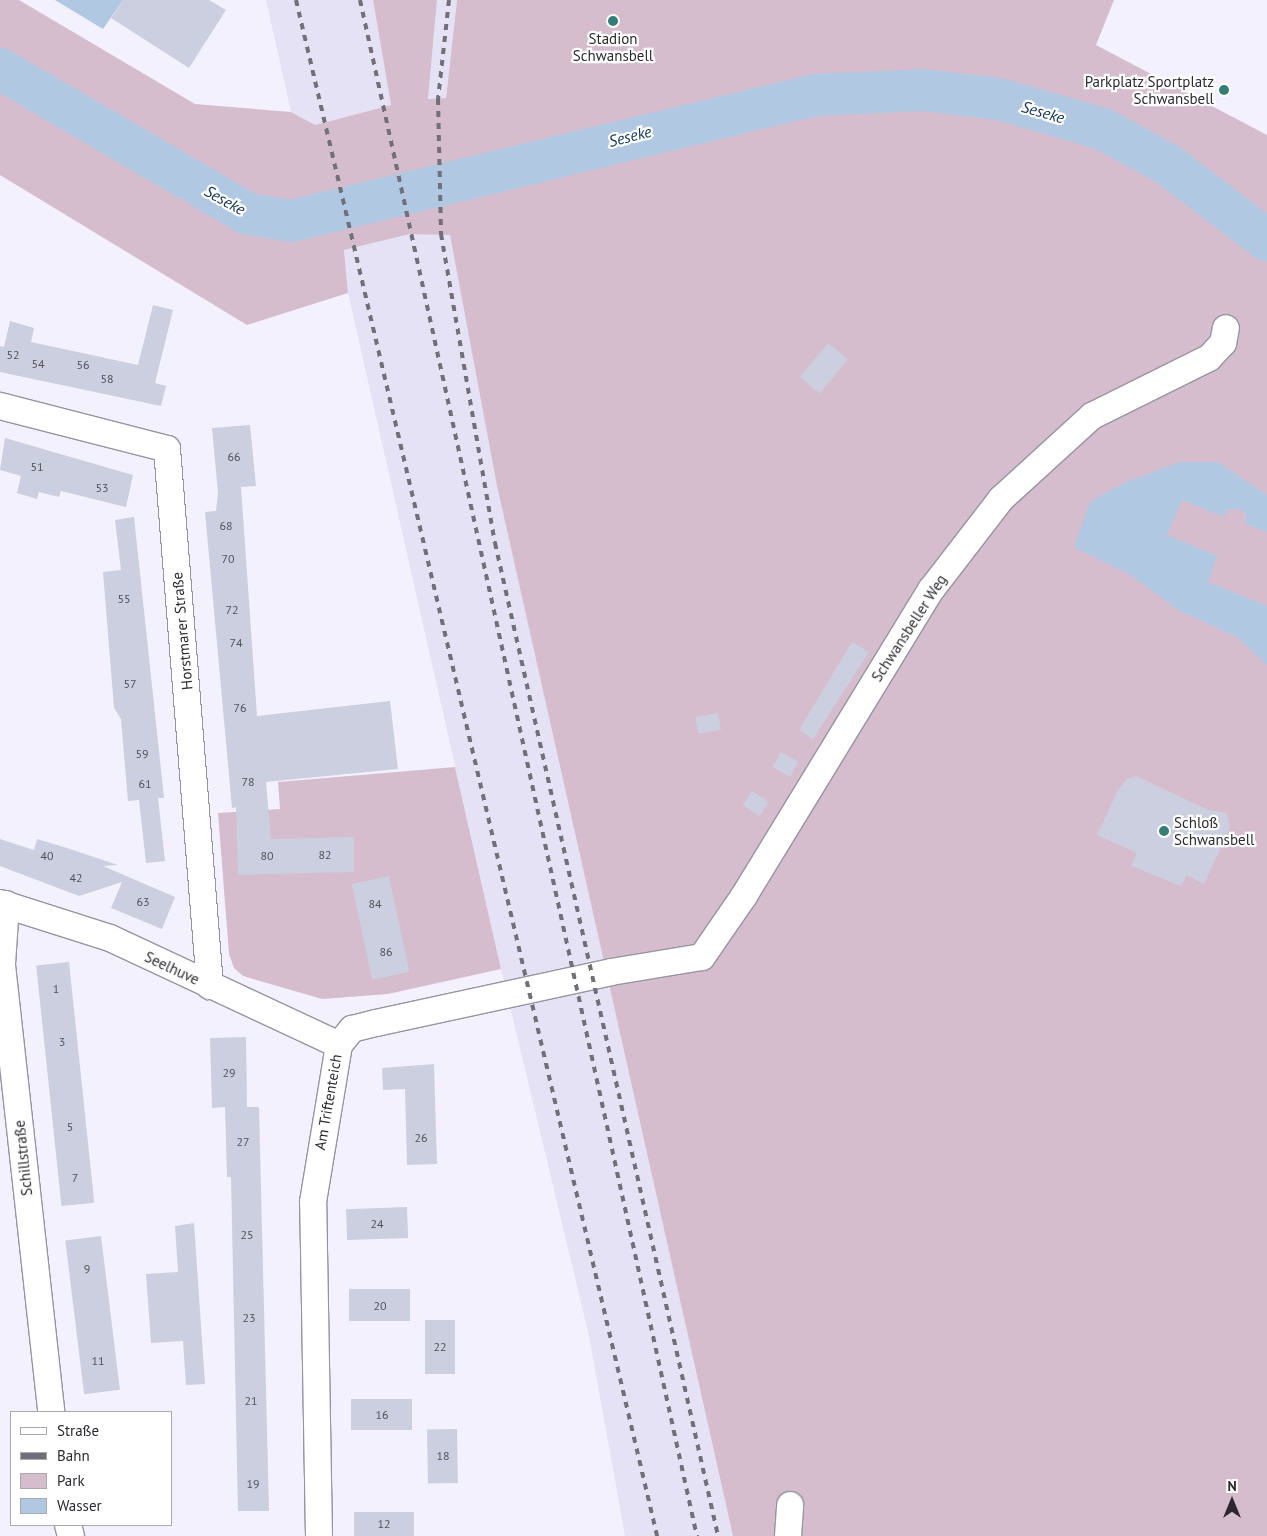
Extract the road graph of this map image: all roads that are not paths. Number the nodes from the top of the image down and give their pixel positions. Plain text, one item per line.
1 (1226, 328) dead end
2 (0, 406) edge
3 (3, 903) edge
4 (702, 957) joint
5 (210, 986) junction
6 (339, 1045) junction
7 (51, 1411) edge
8 (790, 1505) dead end
9 (320, 1536) edge
10 (788, 1536) edge

1 - 4 street, Schwansbeller Weg
2 - 5 street, Horstmarer Straße
3 - 5 street, Seelhuve
3 - 7 street, Schillstraße
4 - 6 street, Am Triftenteich
5 - 6 street, Seelhuve
6 - 9 street, Am Triftenteich
8 - 10 street

